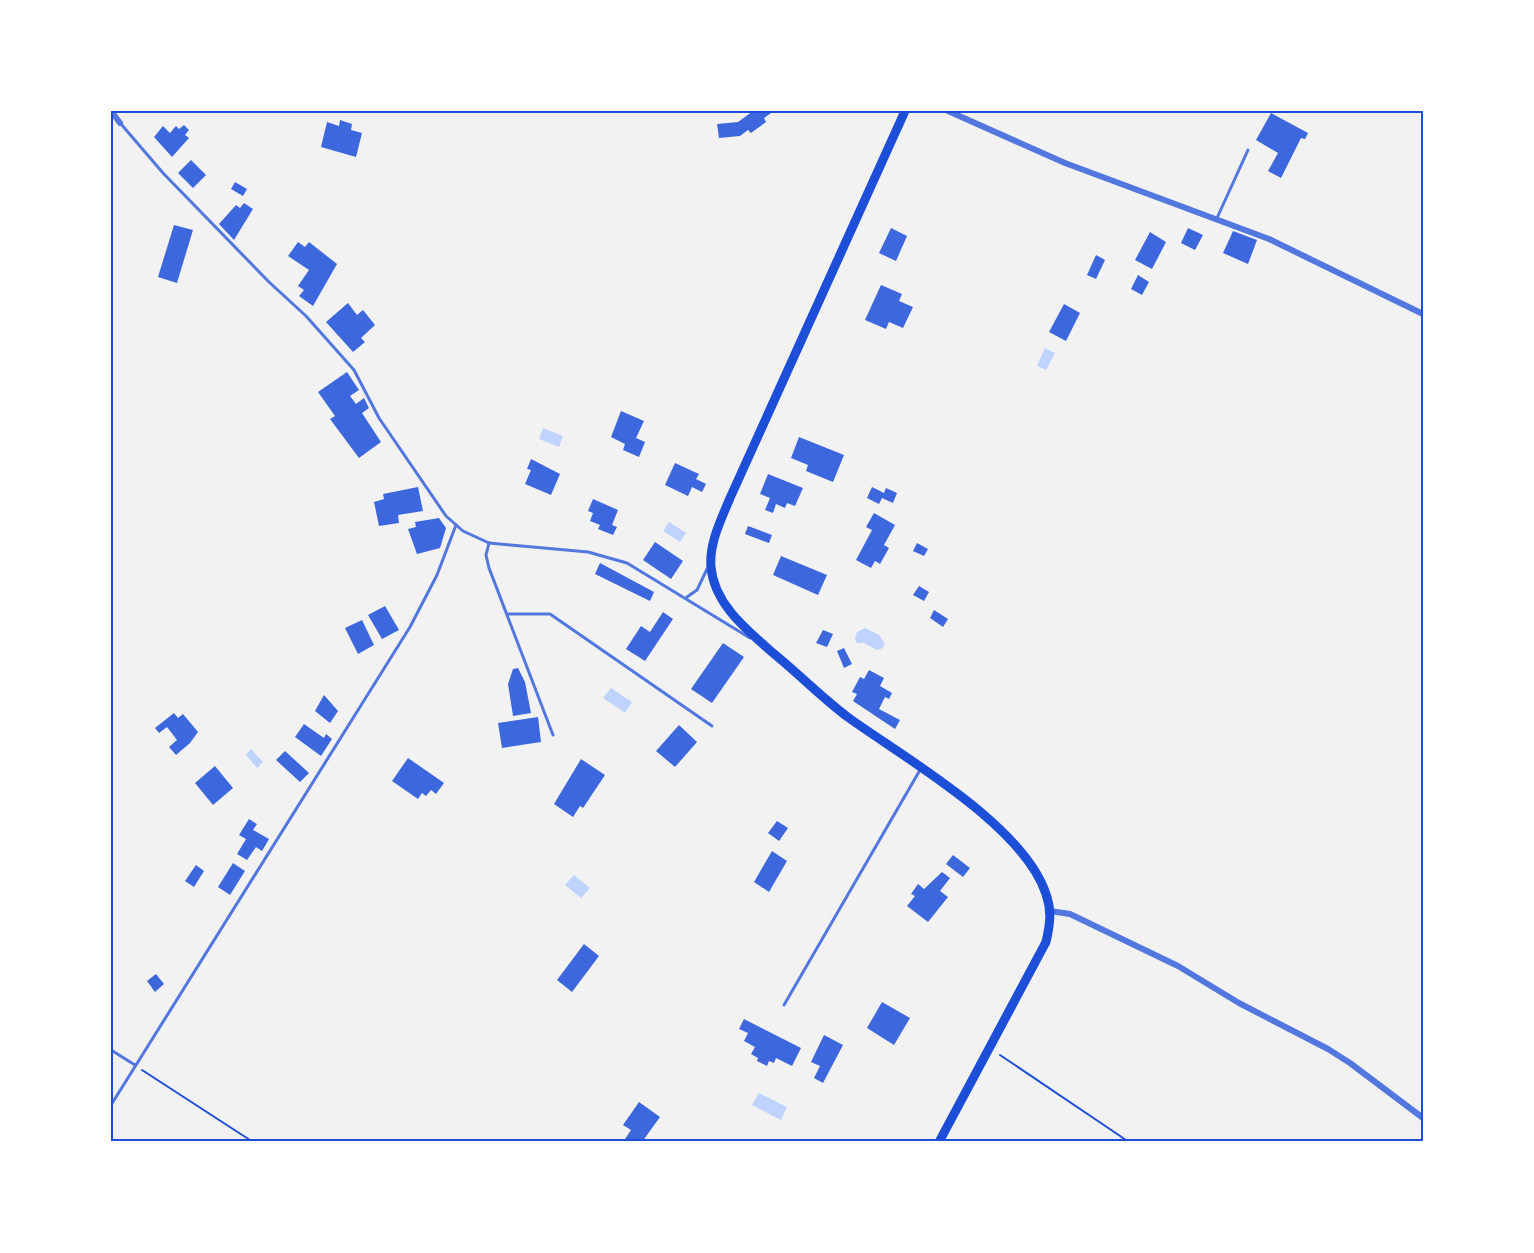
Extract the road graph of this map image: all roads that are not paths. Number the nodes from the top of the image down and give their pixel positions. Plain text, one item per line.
1 (111, 111) edge
2 (905, 111) edge
3 (948, 111) edge
4 (120, 123) joint
5 (1248, 150) dead end
6 (1217, 218) junction
7 (1423, 314) edge
8 (456, 525) junction
9 (489, 543) junction
10 (711, 547) junction
11 (686, 597) junction
12 (508, 614) junction
13 (774, 653) junction
14 (712, 726) dead end
15 (552, 735) dead end
16 (921, 768) junction
17 (1050, 911) junction
18 (784, 1005) dead end
19 (111, 1050) edge
20 (135, 1065) junction
21 (111, 1105) edge
22 (1423, 1119) edge
23 (939, 1142) edge

1 - 4 street
2 - 10 main road
3 - 6 street
4 - 8 lane
5 - 6 lane
6 - 7 street
8 - 9 lane
8 - 20 lane
9 - 11 lane
9 - 12 lane
10 - 11 lane
10 - 13 main road
11 - 13 lane
12 - 14 lane
12 - 15 lane
13 - 16 main road
16 - 17 main road
16 - 18 lane
17 - 22 street
17 - 23 main road
19 - 20 lane
20 - 21 lane

